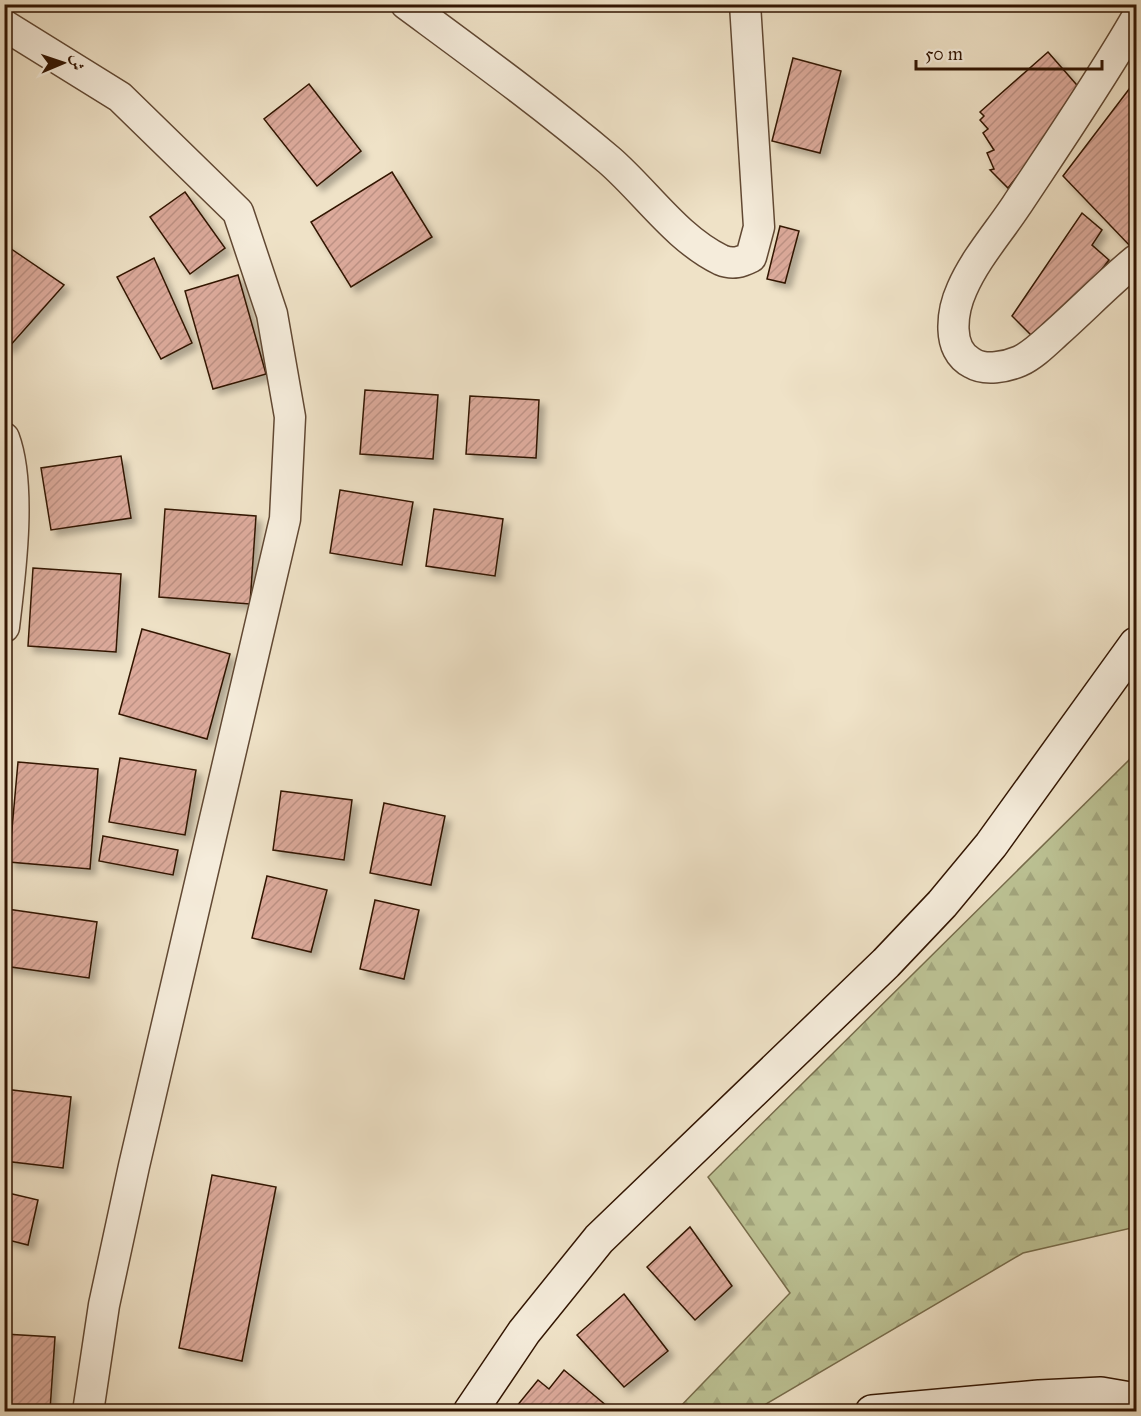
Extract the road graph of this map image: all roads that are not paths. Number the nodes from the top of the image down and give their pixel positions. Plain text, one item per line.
1 (406, 4) edge
2 (745, 4) edge
3 (1137, 19) edge
4 (4, 25) edge
5 (1137, 260) edge
6 (4, 438) edge
7 (4, 627) edge
8 (1137, 644) edge
9 (1137, 1400) edge
10 (88, 1412) edge
11 (470, 1412) edge
12 (872, 1412) edge

1 - 2 street
3 - 5 street
4 - 10 street
6 - 7 street
8 - 11 street
9 - 12 street

